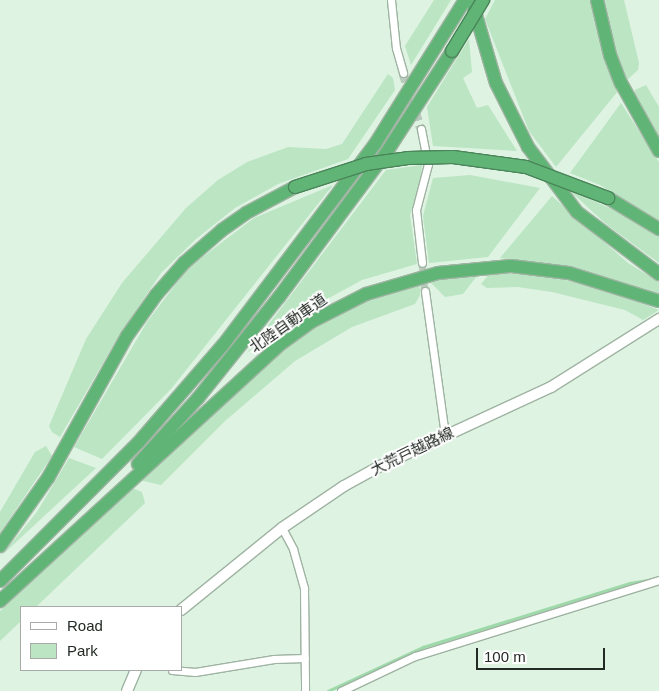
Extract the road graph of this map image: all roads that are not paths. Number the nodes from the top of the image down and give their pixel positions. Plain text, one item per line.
1 (391, 0) edge
2 (465, 0) edge
3 (472, 0) edge
4 (483, 0) edge
5 (597, 0) edge
6 (403, 73) tunnel mouth
7 (421, 129) tunnel mouth
8 (659, 151) edge
9 (659, 229) edge
10 (422, 263) tunnel mouth
11 (659, 274) edge
12 (425, 292) tunnel mouth
13 (659, 301) edge
14 (659, 319) edge
15 (445, 436) junction
16 (282, 528) junction
17 (0, 546) edge
18 (34, 569) junction
19 (659, 580) edge
20 (0, 581) edge
21 (0, 601) edge
22 (182, 609) edge
23 (306, 658) junction
24 (136, 671) edge
25 (182, 671) edge
26 (127, 691) edge
27 (305, 691) edge
28 (341, 691) edge

1 - 6 street
2 - 20 highway, 北陸自動車道
3 - 11 highway
4 - 18 highway, 北陸自動車道, bridge
5 - 8 highway
7 - 10 street
9 - 17 highway, bridge
12 - 15 street
13 - 18 highway, 北陸自動車道
14 - 15 main road, 大荒戸越路線
15 - 16 main road, 大荒戸越路線
16 - 22 main road, 大荒戸越路線
16 - 23 street
18 - 21 highway, 北陸自動車道
19 - 28 street
23 - 25 street
23 - 27 street
24 - 26 main road

